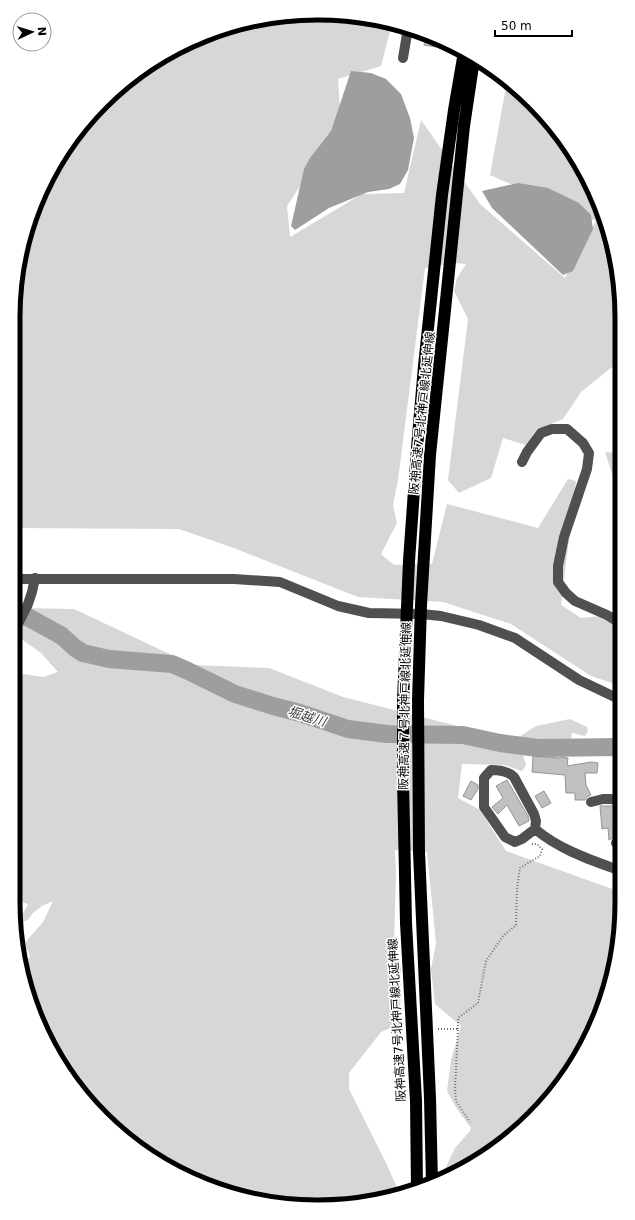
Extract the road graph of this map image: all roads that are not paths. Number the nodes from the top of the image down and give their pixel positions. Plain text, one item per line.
1 (407, 34) edge
2 (457, 55) edge
3 (403, 58) dead end
4 (463, 58) edge
5 (473, 64) edge
6 (480, 68) edge
7 (451, 110) junction
8 (467, 127) junction
9 (522, 462) dead end
10 (410, 561) joint
11 (423, 562) joint
12 (20, 578) edge
13 (35, 578) junction
14 (20, 619) edge
15 (615, 620) edge
16 (615, 697) edge
17 (615, 800) edge
18 (591, 802) dead end
19 (534, 829) junction
20 (405, 851) joint
21 (615, 869) edge
22 (432, 1177) edge
23 (417, 1182) edge

1 - 3 street
2 - 7 highway
4 - 7 highway
5 - 8 highway
6 - 8 highway
7 - 10 highway, 阪神高速7号北神戸線北延伸線
8 - 11 highway, 阪神高速7号北神戸線北延伸線
9 - 15 street
10 - 20 highway, 阪神高速７号北神戸線北延伸線
11 - 22 highway, 阪神高速７号北神戸線北延伸線
12 - 13 street
13 - 14 street
13 - 16 street
17 - 18 street
19 - 19 street
19 - 21 street
20 - 23 highway, 阪神高速7号北神戸線北延伸線

